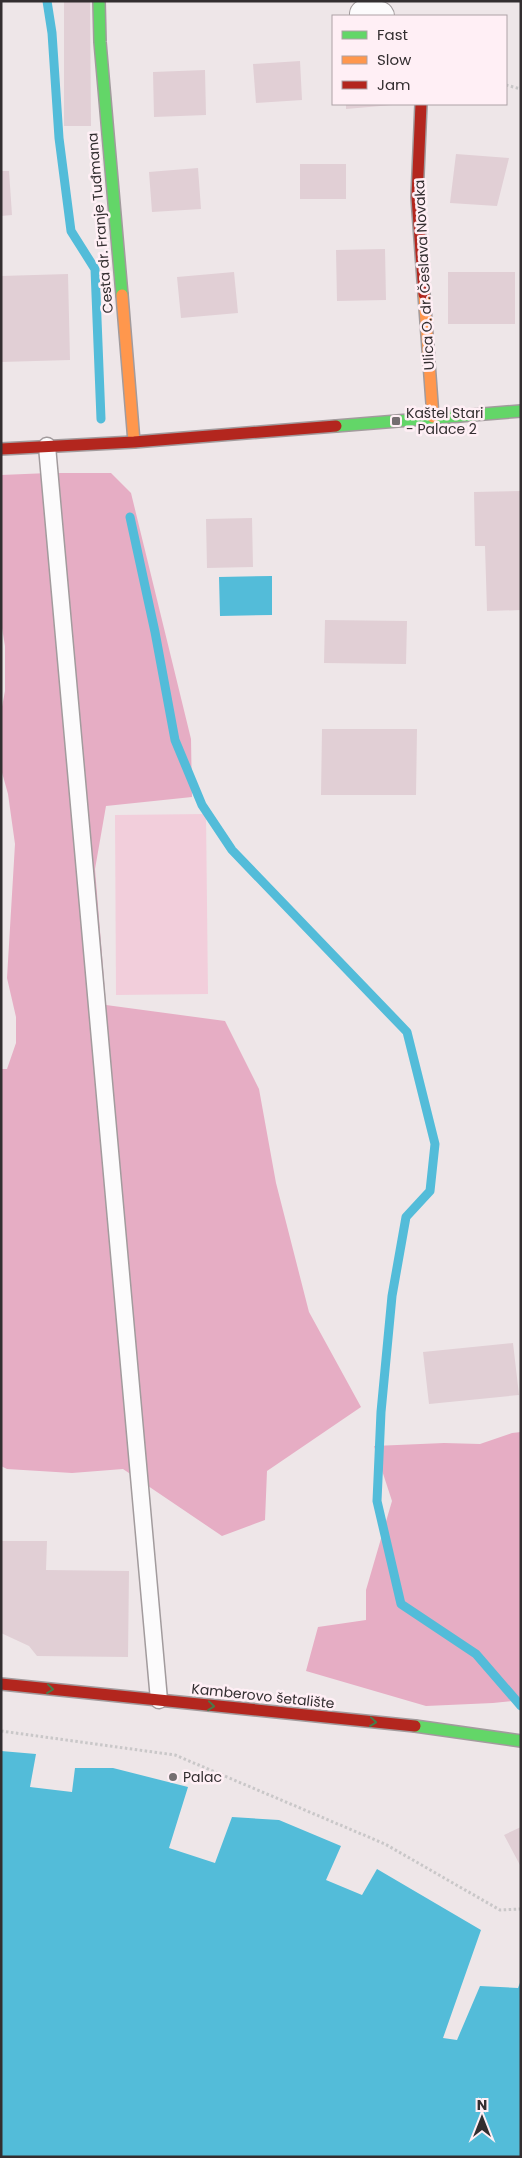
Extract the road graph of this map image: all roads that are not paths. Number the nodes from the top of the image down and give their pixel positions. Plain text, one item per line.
1 (99, 1) edge
2 (421, 105) edge
3 (521, 410) edge
4 (433, 417) junction
5 (134, 442) junction
6 (47, 446) junction
7 (1, 449) edge
8 (1, 1684) edge
9 (159, 1700) junction
10 (521, 1741) edge

1 - 5 street, Cesta dr. Franje Tuđmana
2 - 4 street, Ulica O. dr. Česlava Novaka
3 - 4 street
4 - 5 street
5 - 6 street
6 - 7 street
6 - 9 lane
8 -> 9 street, Kamberovo šetalište
9 -> 10 street, Kamberovo šetalište

